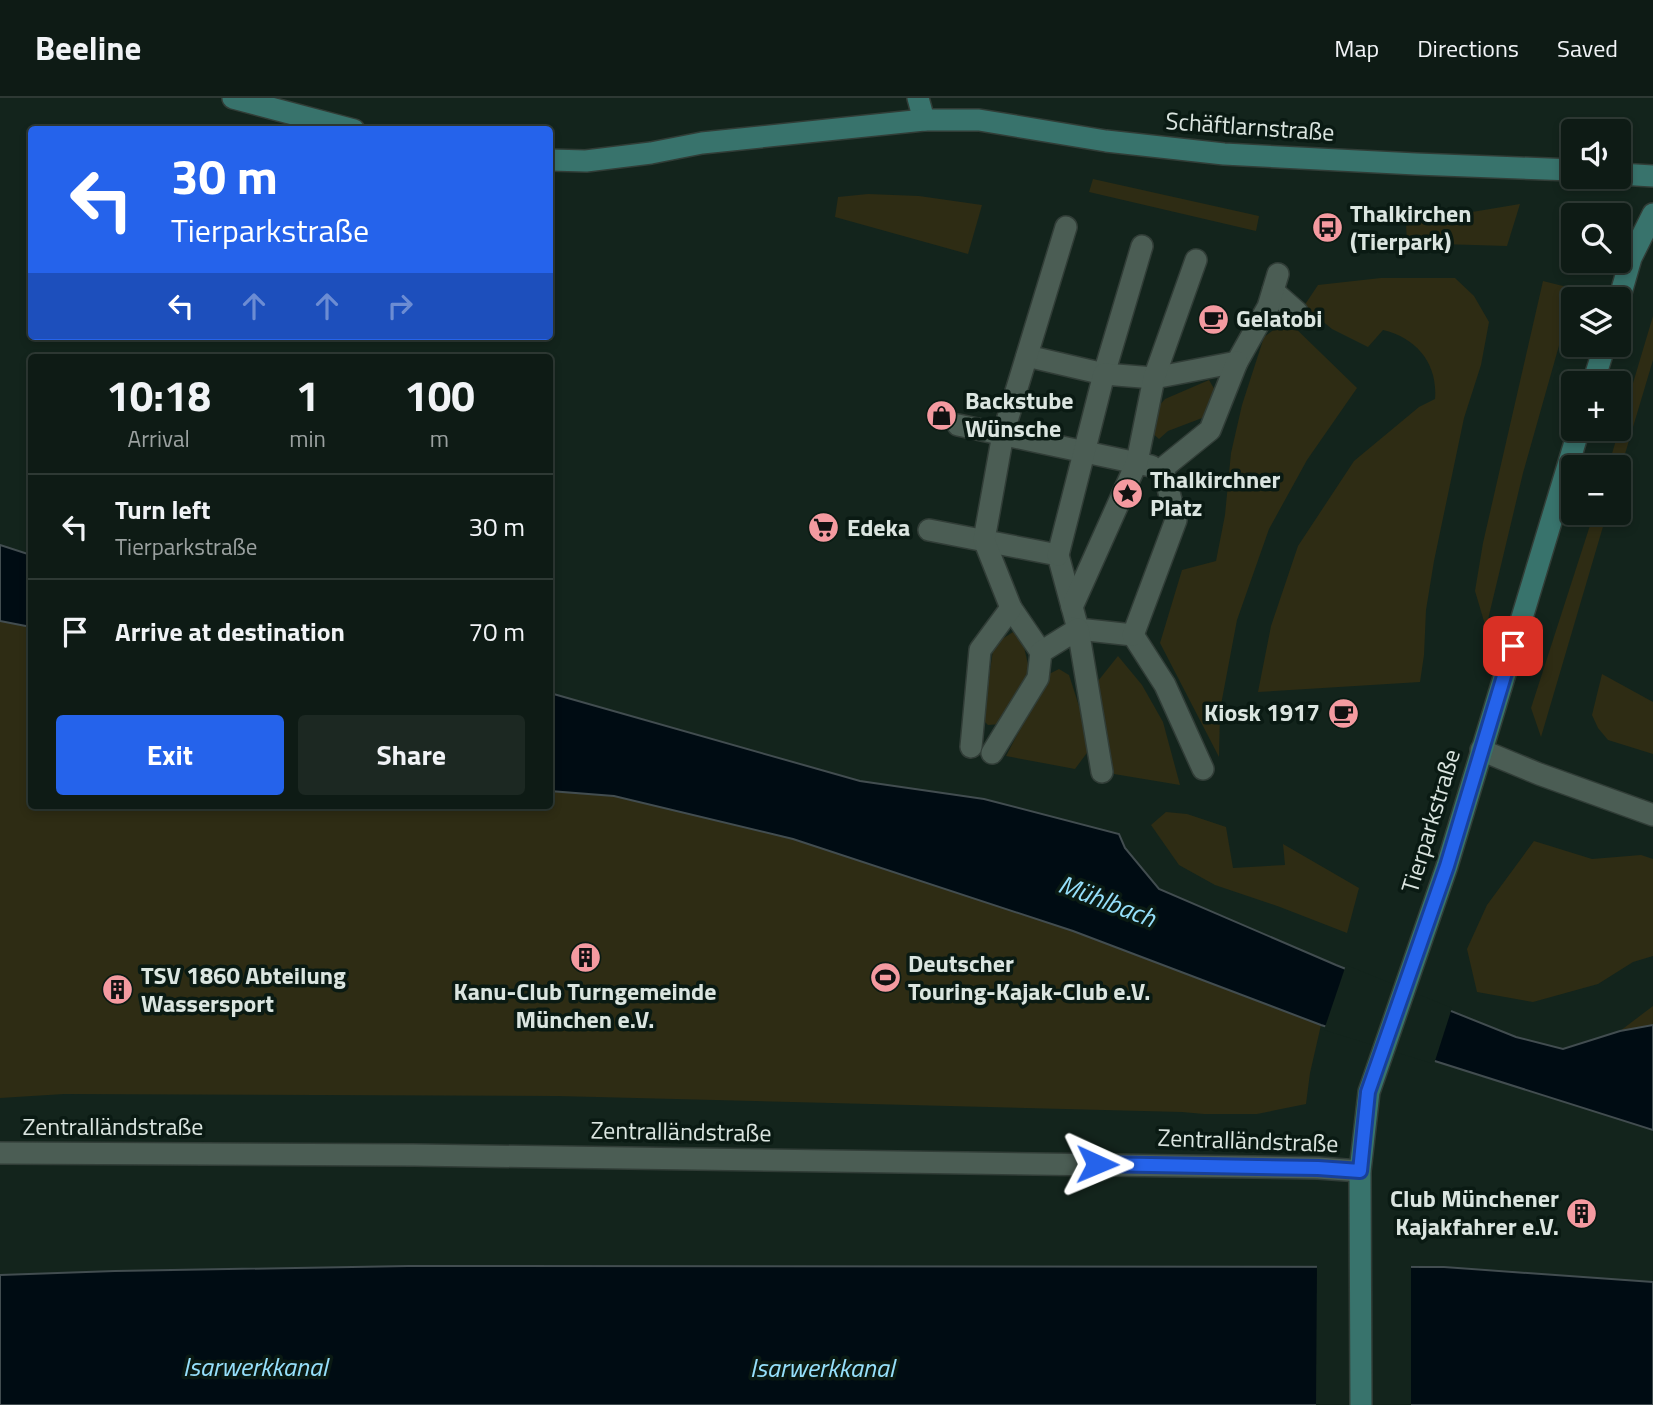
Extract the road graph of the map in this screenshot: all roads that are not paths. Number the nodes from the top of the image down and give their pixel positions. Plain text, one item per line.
1 (233, 98) edge
2 (918, 98) edge
3 (924, 120) junction
4 (339, 126) edge
5 (553, 160) edge
6 (1561, 170) edge
7 (1631, 175) edge
8 (1653, 176) edge
9 (1653, 214) edge
10 (1066, 227) dead end
11 (1142, 246) dead end
12 (1196, 260) dead end
13 (1623, 287) edge
14 (1297, 312) dead end
15 (1027, 356) junction
16 (1237, 362) junction
17 (1104, 374) junction
18 (1154, 378) junction
19 (958, 425) dead end
20 (1003, 434) junction
21 (1575, 441) edge
22 (1084, 452) junction
23 (1137, 462) junction
24 (1163, 468) junction
25 (929, 530) dead end
26 (984, 540) junction
27 (1058, 555) junction
28 (1072, 607) junction
29 (1011, 608) junction
30 (1078, 629) junction
31 (1133, 635) junction
32 (1041, 652) junction
33 (971, 747) dead end
34 (1481, 750) junction
35 (992, 753) dead end
36 (1203, 769) dead end
37 (1102, 772) dead end
38 (1653, 815) edge
39 (0, 1153) edge
40 (1360, 1171) junction
41 (1360, 1405) edge

1 - 4 street
2 - 3 street
3 - 5 street, Schäftlarnstraße
3 - 6 street, Schäftlarnstraße
7 - 8 street
9 - 13 street
10 - 15 street
11 - 17 street
12 - 18 street
14 - 16 street
15 - 17 street
15 - 20 street
16 - 18 street
16 - 24 street
17 - 18 street
17 - 22 street
18 - 23 street
19 - 20 street
20 - 22 street
20 - 26 street
21 - 34 street, Tierparkstraße
22 - 23 street
22 - 27 street
23 - 24 street
23 - 28 street
24 - 31 street
25 - 26 street
26 - 27 street
26 - 29 street
27 - 28 street
28 - 30 street
29 - 32 street
29 - 33 street
30 - 31 street
30 - 32 street
30 - 37 street
31 - 36 street
32 - 35 street
34 - 38 street
34 - 40 street, Tierparkstraße
39 - 40 street, Zentralländstraße
40 - 41 street, Tierparkstraße

